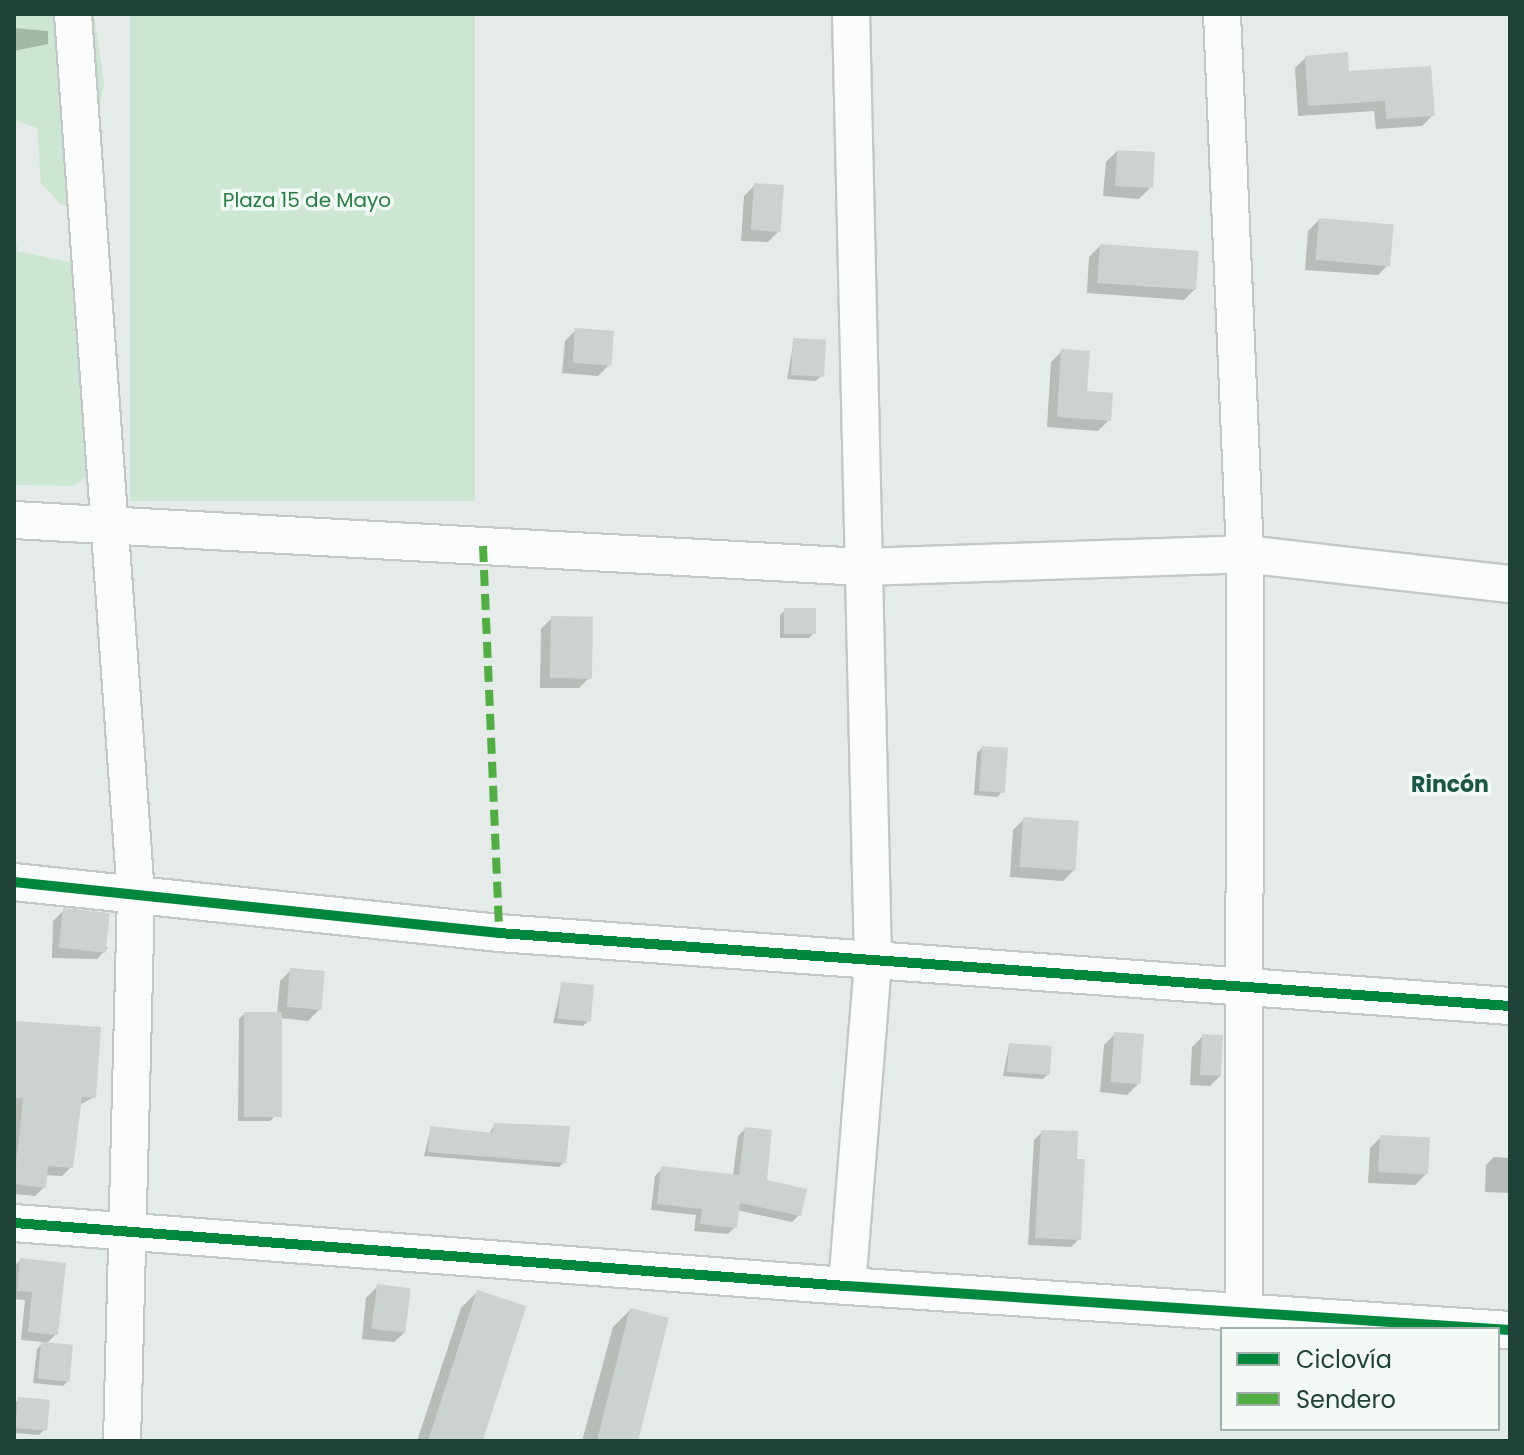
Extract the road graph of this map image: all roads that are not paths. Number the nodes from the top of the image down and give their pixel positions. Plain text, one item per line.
1 (73, 14) edge
2 (851, 14) edge
3 (1222, 14) edge
4 (14, 520) edge
5 (106, 525) junction
6 (1245, 554) junction
7 (862, 567) junction
8 (1510, 584) edge
9 (14, 882) edge
10 (136, 896) junction
11 (873, 960) junction
12 (1247, 988) junction
13 (1510, 1006) edge
14 (14, 1223) edge
15 (128, 1231) junction
16 (847, 1286) junction
17 (1244, 1310) junction
18 (1470, 1327) edge
19 (122, 1441) edge

1 - 5 street
2 - 7 street
3 - 6 street
4 - 5 street
5 - 7 street
5 - 10 street
6 - 7 street
6 - 8 street
6 - 12 street
7 - 11 street
9 - 10 street
10 - 11 street
10 - 15 street
11 - 12 street
11 - 16 street
12 - 13 street
12 - 17 street
14 - 15 street
15 - 16 street
15 - 19 street
16 - 17 street
17 - 18 street

